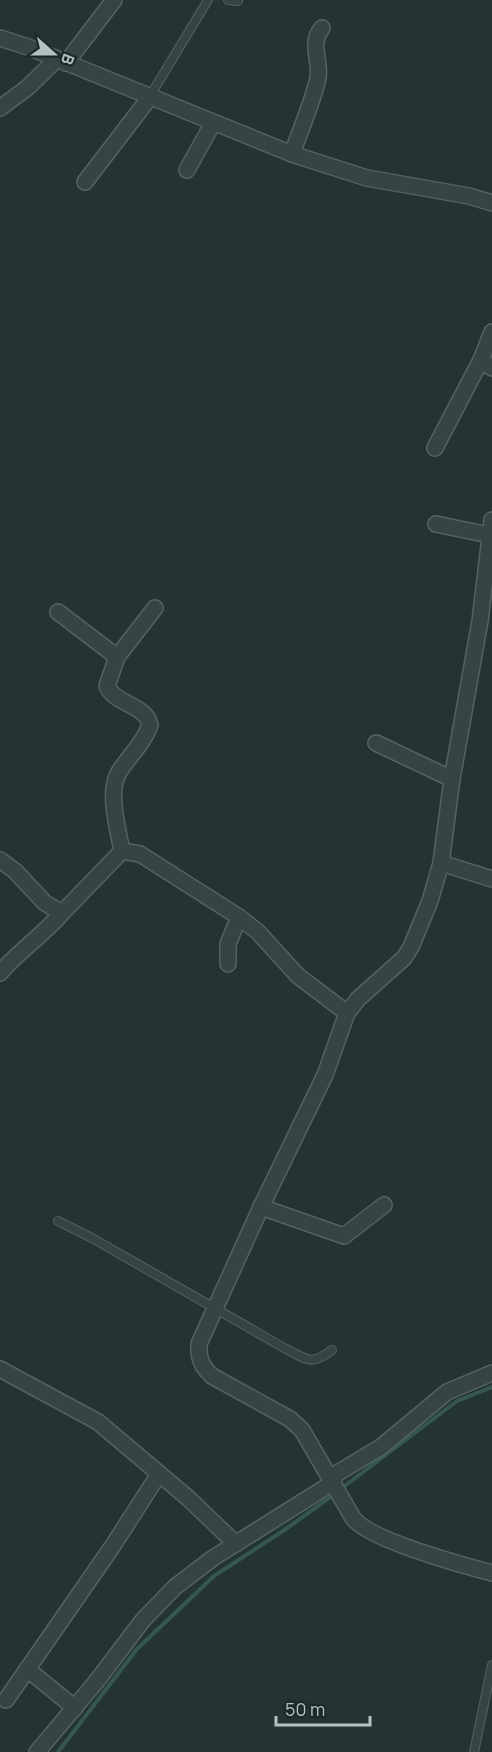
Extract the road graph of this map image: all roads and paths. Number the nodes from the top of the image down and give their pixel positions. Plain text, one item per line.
1 (114, 0) edge
2 (208, 0) edge
3 (228, 0) edge
4 (238, 1) edge
5 (322, 28) dead end
6 (0, 38) edge
7 (62, 61) junction
8 (150, 97) junction
9 (0, 108) edge
10 (213, 123) junction
11 (292, 154) junction
12 (187, 170) dead end
13 (85, 182) dead end
14 (492, 203) edge
15 (492, 332) edge
16 (486, 364) edge
17 (435, 448) dead end
18 (436, 524) dead end
19 (491, 527) edge
20 (155, 609) dead end
21 (58, 612) dead end
22 (117, 657) junction
23 (376, 743) dead end
24 (452, 779) junction
25 (122, 851) junction
26 (0, 860) edge
27 (441, 863) junction
28 (492, 879) edge
29 (62, 913) junction
30 (239, 917) junction
31 (228, 964) dead end
32 (0, 973) edge
33 (347, 1013) junction
34 (384, 1205) dead end
35 (261, 1207) junction
36 (58, 1221) dead end
37 (216, 1310) junction
38 (332, 1350) dead end
39 (0, 1369) edge
40 (492, 1373) edge
41 (159, 1474) junction
42 (332, 1480) junction
43 (236, 1544) junction
44 (492, 1573) edge
45 (492, 1665) edge
46 (27, 1668) junction
47 (6, 1700) dead end
48 (75, 1708) junction
49 (37, 1752) edge
50 (474, 1752) edge

1 - 7 street
2 - 8 lane
3 - 4 lane
5 - 11 street
6 - 7 street
7 - 8 street
7 - 9 street
8 - 10 street
8 - 13 street
10 - 11 street
10 - 12 street
11 - 14 street
15 - 16 street
16 - 17 street
18 - 19 street
19 - 24 street
20 - 22 street
21 - 22 street
22 - 25 street
23 - 24 street
24 - 27 street
25 - 29 street
25 - 30 street
26 - 29 street
27 - 28 street
27 - 33 street
29 - 32 street
30 - 31 street
30 - 33 street
33 - 35 street
34 - 35 street
35 - 37 street
36 - 37 lane
37 - 38 lane
37 - 42 street
39 - 41 street
40 - 42 street
41 - 43 street
41 - 46 street
42 - 43 street
42 - 44 street
43 - 48 street
45 - 50 lane
46 - 47 street
46 - 48 street
48 - 49 street

